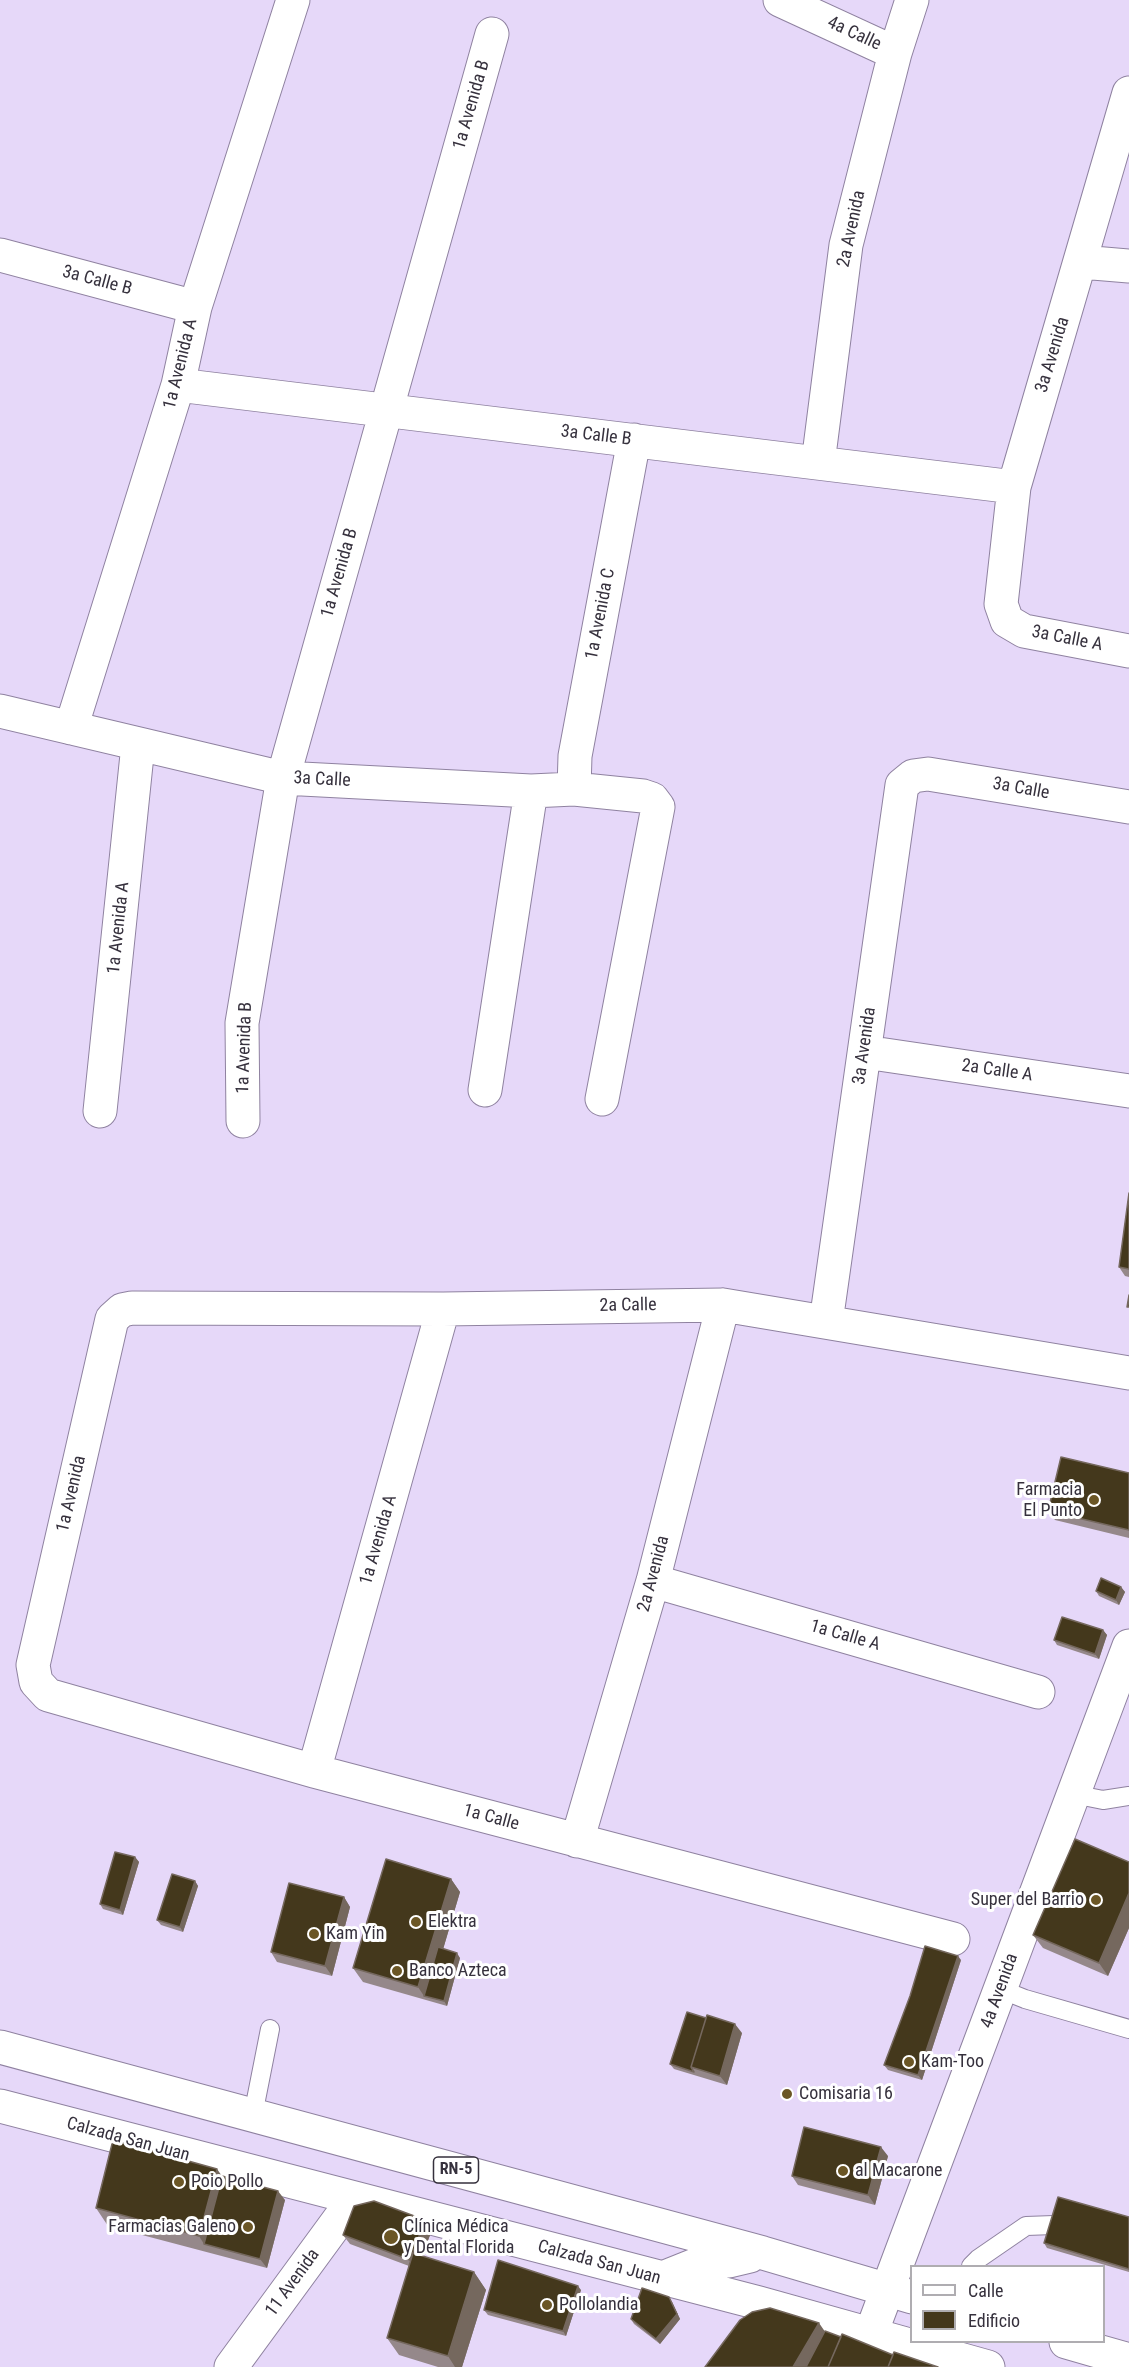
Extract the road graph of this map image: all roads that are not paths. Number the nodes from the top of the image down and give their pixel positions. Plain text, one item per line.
1 (293, 0) edge
2 (780, 0) edge
3 (912, 0) edge
4 (492, 34) dead end
5 (895, 53) junction
6 (1129, 93) edge
7 (0, 255) edge
8 (1081, 262) junction
9 (1129, 266) edge
10 (195, 307) junction
11 (178, 385) junction
12 (386, 410) junction
13 (634, 440) junction
14 (818, 463) junction
15 (1014, 487) junction
16 (1007, 621) joint
17 (1129, 651) edge
18 (0, 711) edge
19 (70, 728) junction
20 (138, 745) junction
21 (914, 776) joint
22 (283, 778) junction
23 (574, 789) junction
24 (531, 791) junction
25 (1129, 807) edge
26 (865, 1052) junction
27 (485, 1089) dead end
28 (1129, 1090) edge
29 (602, 1099) dead end
30 (100, 1111) dead end
31 (243, 1121) dead end
32 (723, 1305) junction
33 (443, 1309) junction
34 (122, 1310) joint
35 (826, 1322) junction
36 (1129, 1373) edge
37 (652, 1581) junction
38 (1128, 1652) edge
39 (36, 1682) joint
40 (1038, 1692) dead end
41 (314, 1771) junction
42 (1073, 1794) junction
43 (1129, 1796) edge
44 (577, 1841) junction
45 (953, 1939) dead end
46 (1000, 1989) junction
47 (270, 2029) dead end
48 (1129, 2029) edge
49 (0, 2047) edge
50 (0, 2106) edge
51 (253, 2115) junction
52 (354, 2199) junction
53 (1054, 2225) edge
54 (763, 2253) junction
55 (972, 2265) edge
56 (660, 2279) junction
57 (900, 2294) edge
58 (759, 2303) junction
59 (739, 2331) edge
60 (870, 2336) junction
61 (1070, 2343) edge
62 (1129, 2360) edge
63 (231, 2367) edge
64 (988, 2367) edge

1 - 10 street, 1a Avenida A
2 - 5 street, 4a Calle
3 - 5 street, 2a Avenida
4 - 12 street, 1a Avenida B
5 - 14 street, 2a Avenida
6 - 8 street, 3a Avenida
7 - 10 street, 3a Calle B
8 - 9 street
8 - 15 street, 3a Avenida
10 - 11 street, 1a Avenida A
11 - 12 street, 3a Calle B
11 - 19 street, 1a Avenida A
12 - 13 street, 3a Calle B
12 - 22 street, 1a Avenida B
13 - 14 street, 3a Calle B
13 - 23 street, 1a Avenida C
14 - 15 street, 3a Calle B
15 - 16 street, 3a Avenida
16 - 17 street, 3a Calle A
18 - 19 street, 3a Calle
19 - 20 street, 3a Calle
20 - 22 street, 3a Calle
20 - 30 street, 1a Avenida A
21 - 25 street, 3a Calle
21 - 26 street, 3a Avenida
22 - 24 street, 3a Calle
22 - 31 street, 1a Avenida B
23 - 24 street, 3a Calle
23 - 29 street, 3a Calle
24 - 27 street
26 - 28 street, 2a Calle A
26 - 35 street, 3a Avenida
32 - 33 street, 2a Calle
32 - 35 street, 2a Calle
32 - 37 street, 2a Avenida
33 - 34 street, 2a Calle
33 - 41 street, 1a Avenida A
34 - 39 street, 1a Avenida
35 - 36 street, 2a Calle
37 - 40 street, 1a Calle A
37 - 44 street, 2a Avenida
38 - 42 street, 4a Avenida
39 - 41 street, 1a Calle
41 - 44 street, 1a Calle
42 - 43 lane
42 - 46 street, 4a Avenida
44 - 45 street, 1a Calle
46 - 48 lane
46 - 57 street, 4a Avenida
47 - 51 lane
49 - 51 street, RN-5
50 - 52 street, Calzada San Juan
51 - 54 street, RN-5
52 - 56 street, Calzada San Juan
52 - 63 street, 11 Avenida
53 - 55 lane
54 - 56 street
54 - 57 street, RN-5
56 - 58 street, Calzada San Juan
57 - 60 street, 4a Avenida
58 - 59 street
58 - 60 street, Calzada San Juan
60 - 64 street, Calzada San Juan
61 - 62 street

